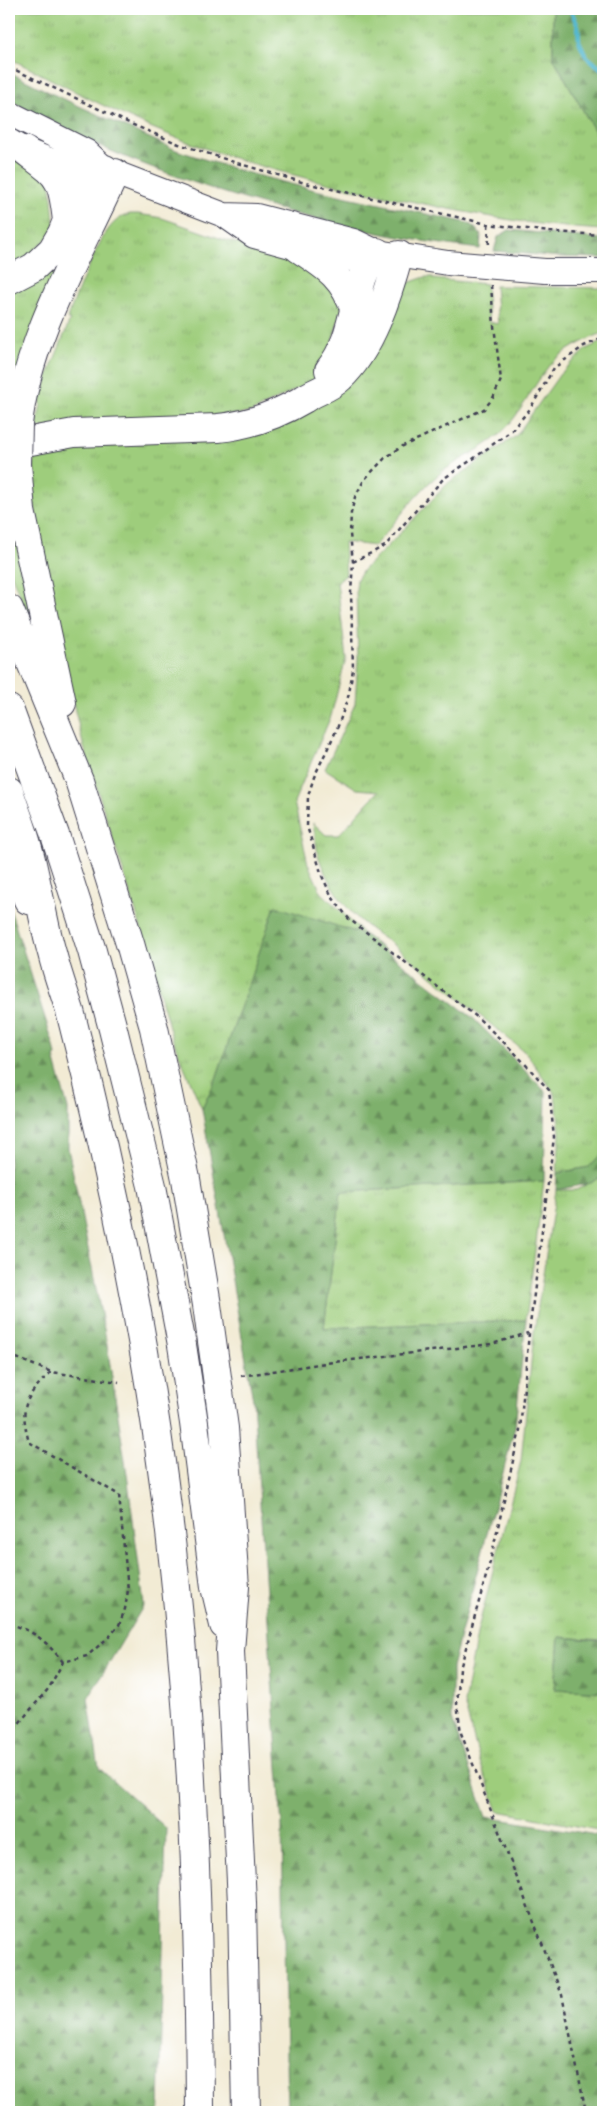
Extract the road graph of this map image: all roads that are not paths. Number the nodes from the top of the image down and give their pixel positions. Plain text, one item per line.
1 (9, 113) edge
2 (16, 146) edge
3 (110, 171) junction
4 (224, 215) junction
5 (67, 221) junction
6 (298, 248) junction
7 (388, 253) junction
8 (603, 272) edge
9 (9, 280) edge
10 (355, 311) junction
11 (305, 398) junction
12 (15, 444) edge
13 (9, 609) edge
14 (9, 709) edge
15 (79, 780) junction
16 (9, 791) edge
17 (9, 858) edge
18 (51, 952) junction
19 (230, 1651) junction
20 (200, 2112) edge
21 (246, 2112) edge

1 - 3 main road
2 - 3 main road
2 - 5 highway
3 - 4 main road
3 - 5 highway
3 - 12 highway
4 - 6 main road
4 - 7 main road
5 - 9 highway
6 - 7 main road
6 - 10 highway
7 - 8 main road, bridge
7 - 10 highway
7 - 11 highway
10 - 11 highway
11 - 12 highway
12 - 15 highway
13 - 15 highway
14 - 19 highway
15 - 19 highway
16 - 18 highway
17 - 18 highway
18 - 20 highway
19 - 21 highway

